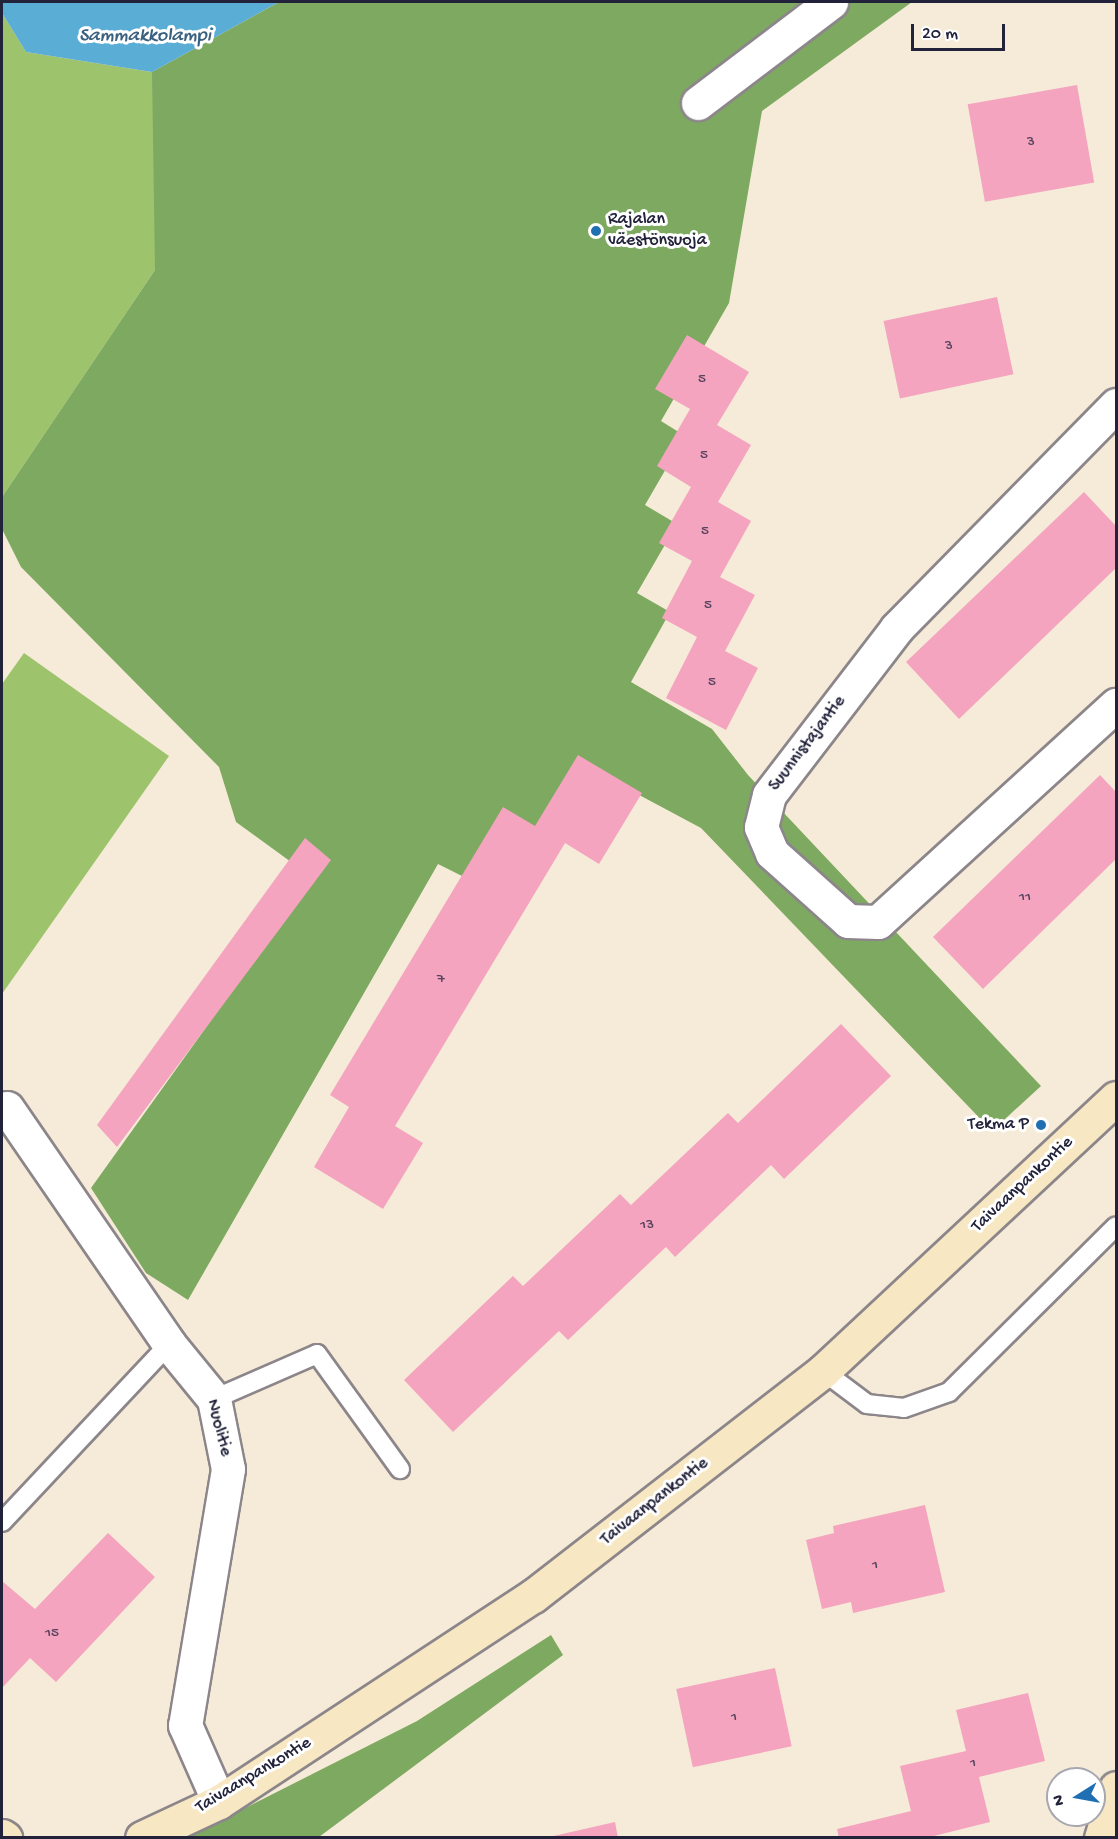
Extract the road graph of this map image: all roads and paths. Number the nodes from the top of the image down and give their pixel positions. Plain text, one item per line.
1 (831, 2) edge
2 (698, 103) dead end
3 (1112, 422) edge
4 (1116, 705) edge
5 (1116, 1098) edge
6 (7, 1108) dead end
7 (1116, 1227) edge
8 (169, 1344) junction
9 (823, 1371) junction
10 (214, 1399) junction
11 (400, 1469) dead end
12 (2, 1522) edge
13 (1116, 1788) edge
14 (219, 1802) junction
15 (142, 1838) edge
16 (1101, 1838) edge

1 - 2 street
3 - 4 street, Suunnistajantie
5 - 9 street, Taivaanpankontie
6 - 8 street, Nuolitie
7 - 9 lane
8 - 10 street, Nuolitie
8 - 12 lane
9 - 14 street, Taivaanpankontie
10 - 11 lane
10 - 14 street, Nuolitie
13 - 16 street
14 - 15 street, Taivaanpankontie

